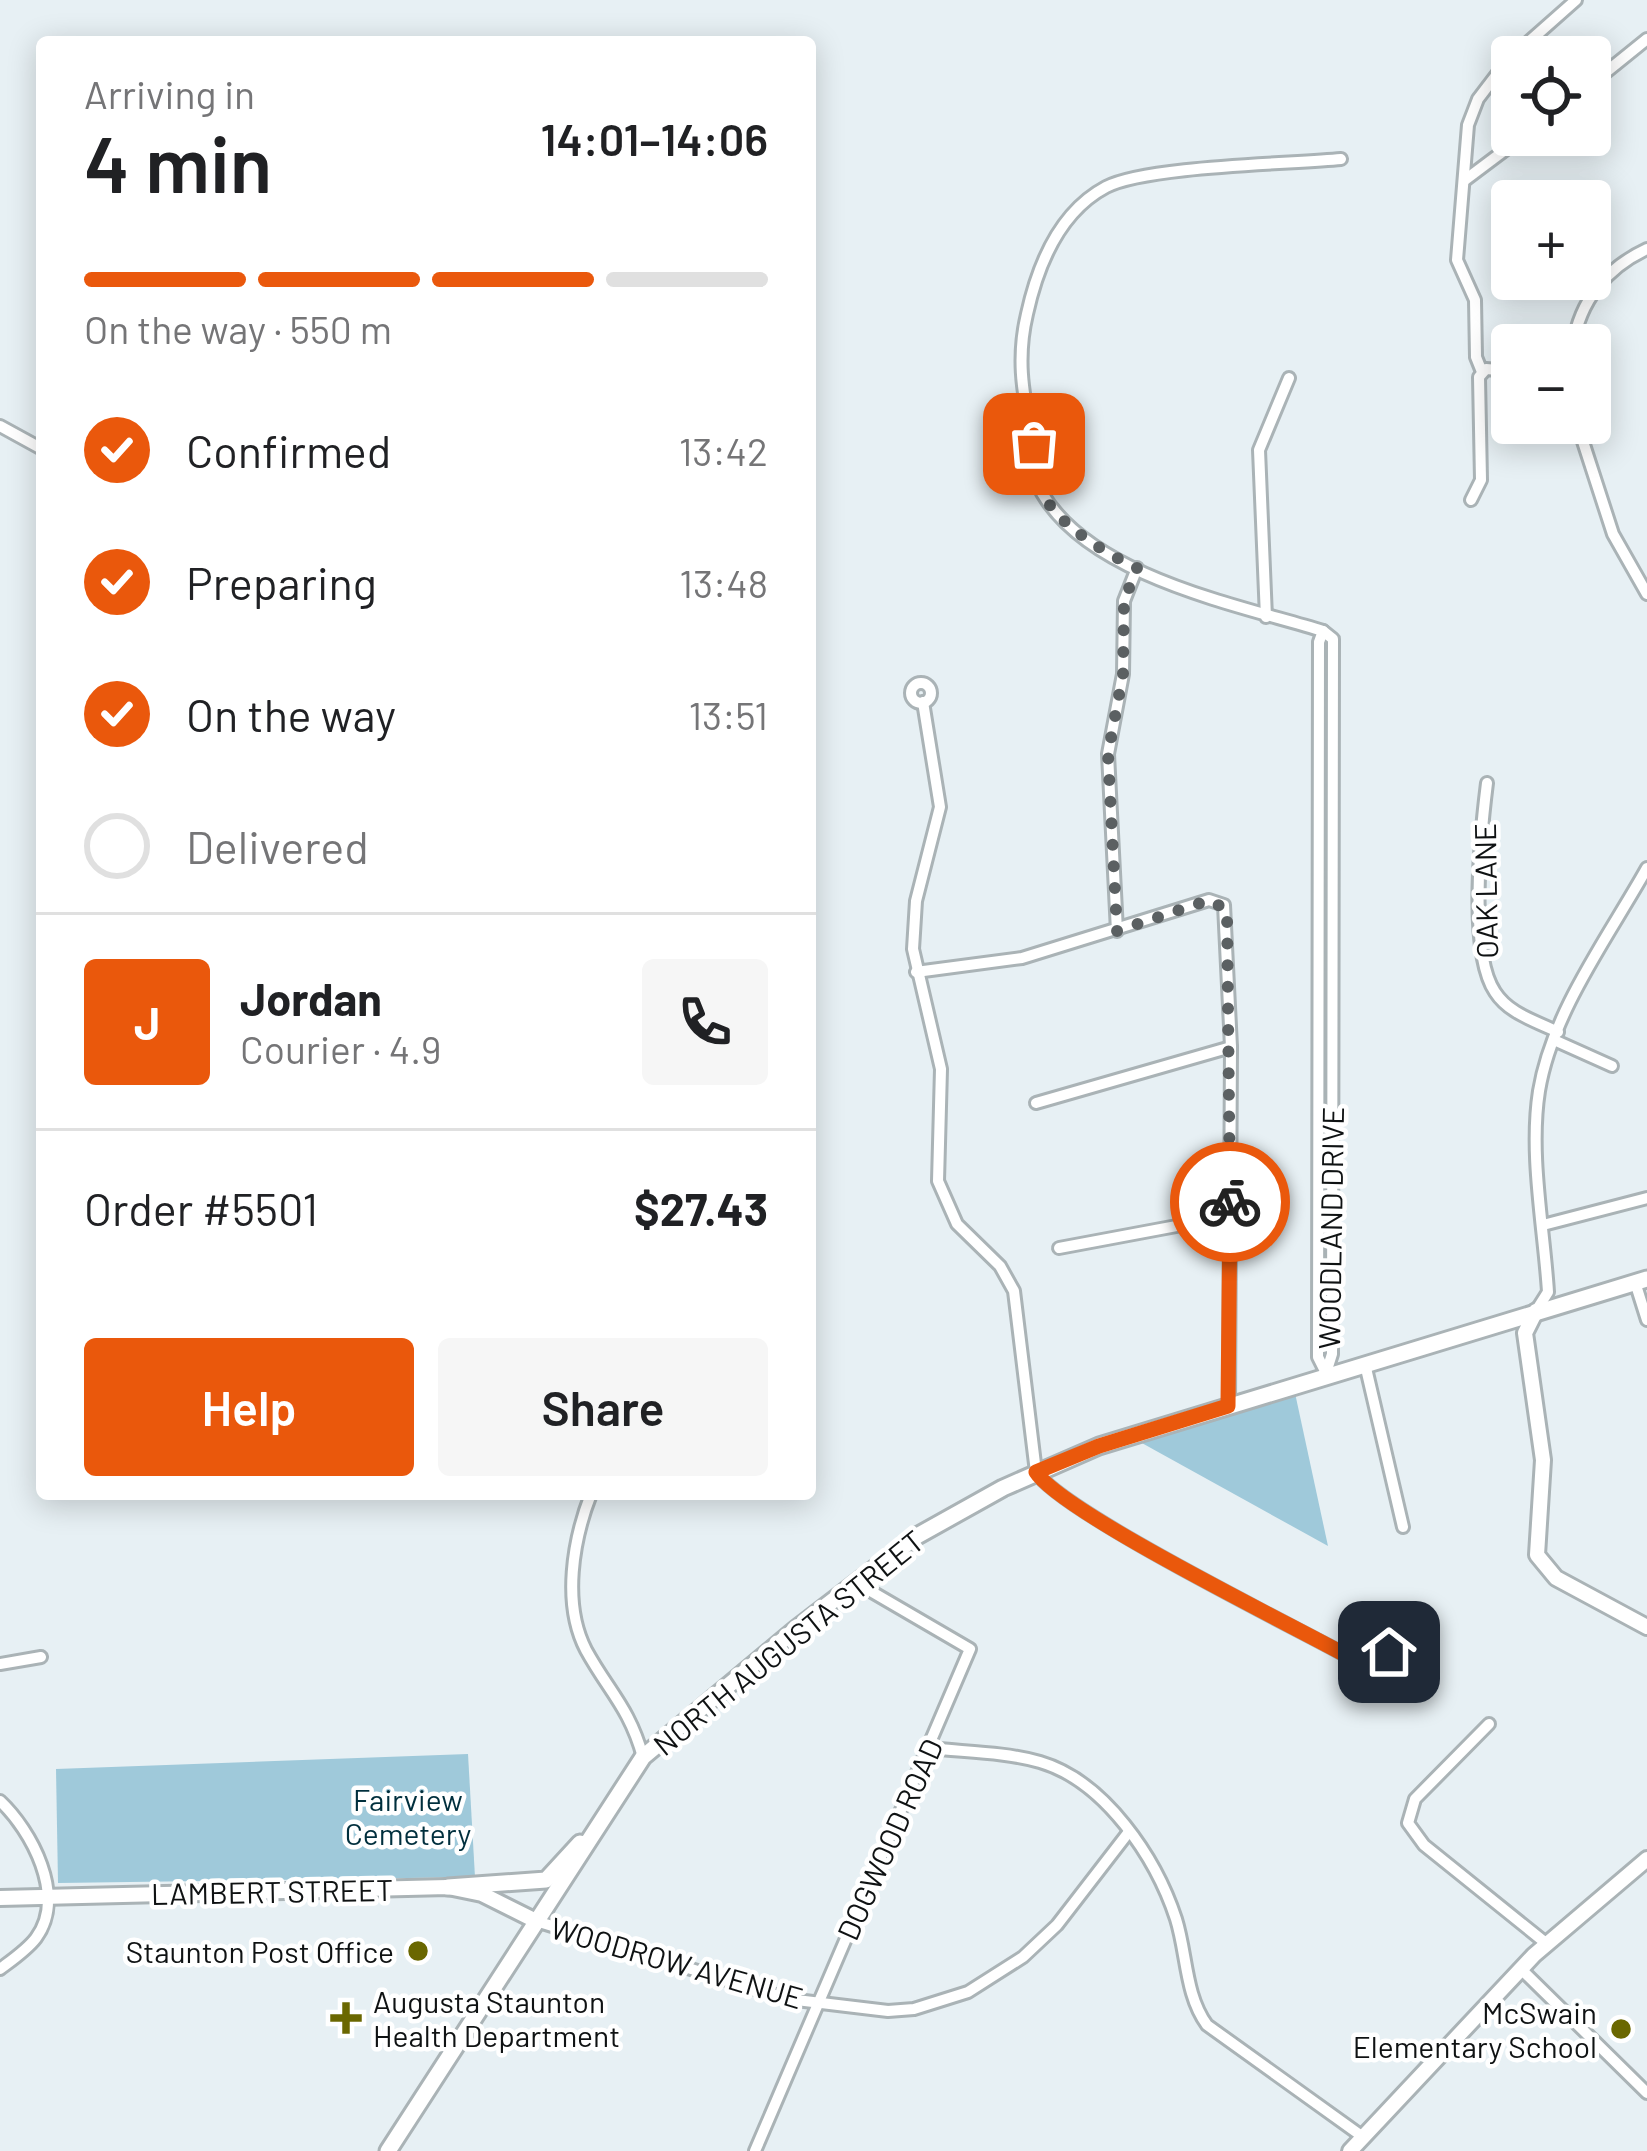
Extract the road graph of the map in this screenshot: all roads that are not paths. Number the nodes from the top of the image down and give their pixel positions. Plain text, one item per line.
1 (1576, 0) edge
2 (1647, 39) edge
3 (1611, 68) edge
4 (1497, 156) edge
5 (1341, 159) dead end
6 (1465, 180) junction
7 (1647, 249) edge
8 (1581, 324) edge
9 (1482, 372) junction
10 (1491, 372) edge
11 (1289, 378) dead end
12 (0, 426) edge
13 (1584, 444) edge
14 (36, 446) edge
15 (1471, 500) dead end
16 (1137, 568) junction
17 (1647, 594) edge
18 (1266, 617) junction
19 (923, 703) dead end
20 (1487, 783) dead end
21 (1647, 868) edge
22 (1117, 931) junction
23 (916, 972) junction
24 (1557, 1036) junction
25 (1232, 1047) junction
26 (1612, 1066) dead end
27 (1036, 1103) dead end
28 (1647, 1198) edge
29 (1230, 1216) junction
30 (1544, 1225) junction
31 (1059, 1249) dead end
32 (1641, 1280) edge
33 (1536, 1311) junction
34 (1647, 1320) edge
35 (1364, 1360) junction
36 (1326, 1373) junction
37 (1228, 1406) junction
38 (1036, 1472) junction
39 (588, 1500) edge
40 (1403, 1527) dead end
41 (855, 1582) junction
42 (1647, 1628) edge
43 (1389, 1652) dead end
44 (41, 1657) dead end
45 (0, 1659) edge
46 (1489, 1724) dead end
47 (929, 1748) junction
48 (644, 1757) junction
49 (0, 1801) edge
50 (610, 1809) junction
51 (1128, 1833) junction
52 (1647, 1859) edge
53 (448, 1887) junction
54 (45, 1897) junction
55 (0, 1898) edge
56 (536, 1921) junction
57 (1547, 1944) junction
58 (0, 1969) edge
59 (1520, 1969) junction
60 (818, 2002) junction
61 (1647, 2093) edge
62 (1363, 2137) junction
63 (388, 2151) edge
64 (755, 2151) edge
65 (1350, 2151) edge

1 - 6 street
2 - 3 street
4 - 6 street
5 - 16 street, WOODLAND DRIVE
6 - 9 street
7 - 8 street
9 - 10 street
9 - 15 street
11 - 18 street
12 - 14 street
13 - 17 street
16 - 18 street, WOODLAND DRIVE
16 - 22 street
18 - 36 street, WOODLAND DRIVE
19 - 23 street
20 - 24 street, OAK LANE
21 - 24 street
22 - 23 street
22 - 25 street
23 - 38 street
24 - 26 street, OAK LANE
24 - 30 street
25 - 27 street
25 - 29 street
28 - 30 street
29 - 31 street
29 - 37 street
30 - 33 street
32 - 33 main road, NORTH AUGUSTA STREET
32 - 34 street
33 - 35 main road, NORTH AUGUSTA STREET
33 - 42 street
35 - 36 main road, NORTH AUGUSTA STREET
35 - 40 street
36 - 37 main road, NORTH AUGUSTA STREET
37 - 38 main road, NORTH AUGUSTA STREET
38 - 41 main road, NORTH AUGUSTA STREET
38 - 43 street
39 - 48 street
41 - 47 street, DOGWOOD ROAD
41 - 48 main road, NORTH AUGUSTA STREET
44 - 45 street
46 - 57 street
47 - 51 street
47 - 60 street, DOGWOOD ROAD
48 - 50 main road, NORTH AUGUSTA STREET
49 - 54 street
50 - 53 main road
50 - 56 main road, NORTH AUGUSTA STREET
51 - 60 street, WOODROW AVENUE
51 - 62 street
52 - 57 street
53 - 54 street, LAMBERT STREET
53 - 56 street, LAMBERT STREET
54 - 55 street, LAMBERT STREET
54 - 58 street
56 - 60 street, WOODROW AVENUE
56 - 63 main road, NORTH AUGUSTA STREET
57 - 59 street
59 - 61 street
59 - 62 street
60 - 64 street, DOGWOOD ROAD
62 - 65 street

